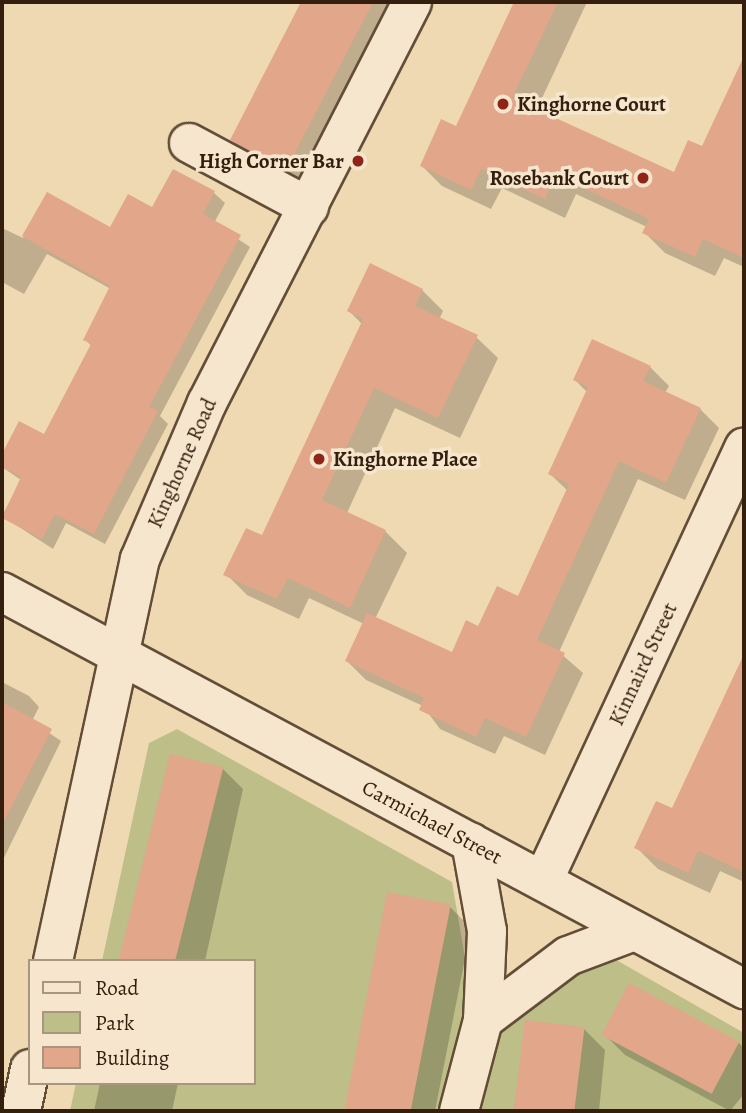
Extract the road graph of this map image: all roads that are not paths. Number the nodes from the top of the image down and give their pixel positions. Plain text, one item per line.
1 (412, 2) edge
2 (189, 143) dead end
3 (309, 206) junction
4 (744, 447) edge
5 (2, 592) edge
6 (119, 654) junction
7 (471, 842) junction
8 (543, 881) junction
9 (634, 931) junction
10 (53, 959) edge
11 (744, 989) edge
12 (483, 1020) junction
13 (28, 1078) edge
14 (21, 1111) edge
15 (459, 1111) edge

1 - 3 street, Kinghorne Road
2 - 3 street
3 - 6 street, Kinghorne Road
4 - 8 street, Kinnaird Street
5 - 6 street, Carmichael Street
6 - 7 street, Carmichael Street
6 - 10 street, Kinghorne Road
7 - 8 street, Carmichael Street
7 - 12 street
8 - 9 street, Carmichael Street
9 - 11 street, Carmichael Street
9 - 12 street
12 - 15 street
13 - 14 street

